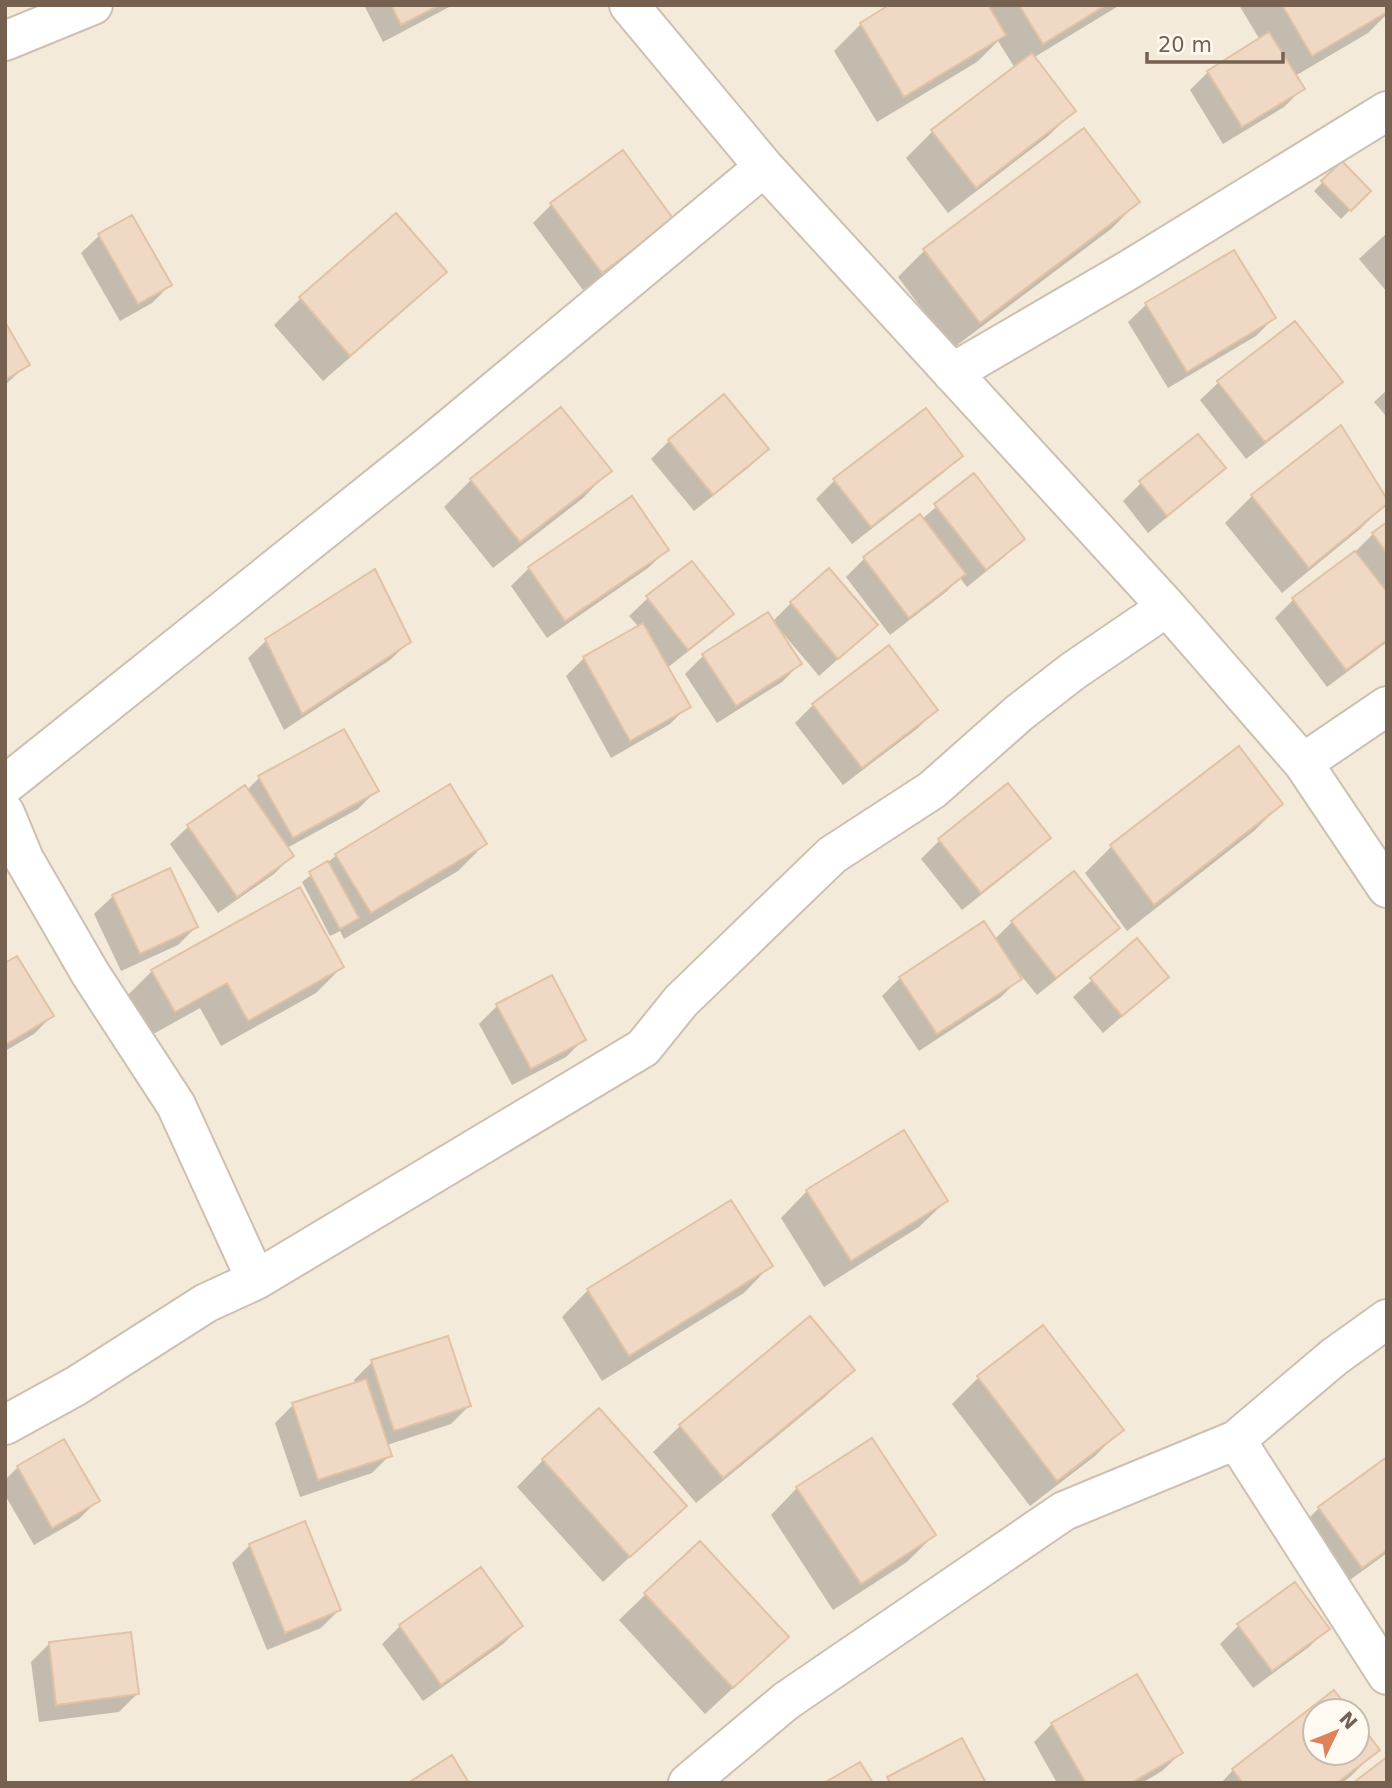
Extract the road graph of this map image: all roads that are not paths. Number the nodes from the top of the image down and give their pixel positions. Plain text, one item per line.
1 (93, 5) edge
2 (638, 8) edge
3 (5, 41) edge
4 (1387, 111) edge
5 (764, 167) junction
6 (952, 373) junction
7 (1167, 607) junction
8 (1387, 706) edge
9 (1303, 763) junction
10 (5, 785) edge
11 (5, 813) edge
12 (1387, 888) edge
13 (256, 1280) junction
14 (1387, 1319) edge
15 (5, 1425) edge
16 (1236, 1440) junction
17 (1387, 1675) edge
18 (688, 1783) edge

1 - 3 street
2 - 5 street
4 - 6 street
5 - 6 street
5 - 10 street
6 - 7 street
7 - 9 street
7 - 13 street
8 - 9 street
9 - 12 street
11 - 13 street
13 - 15 street
14 - 16 street
16 - 17 street
16 - 18 street

